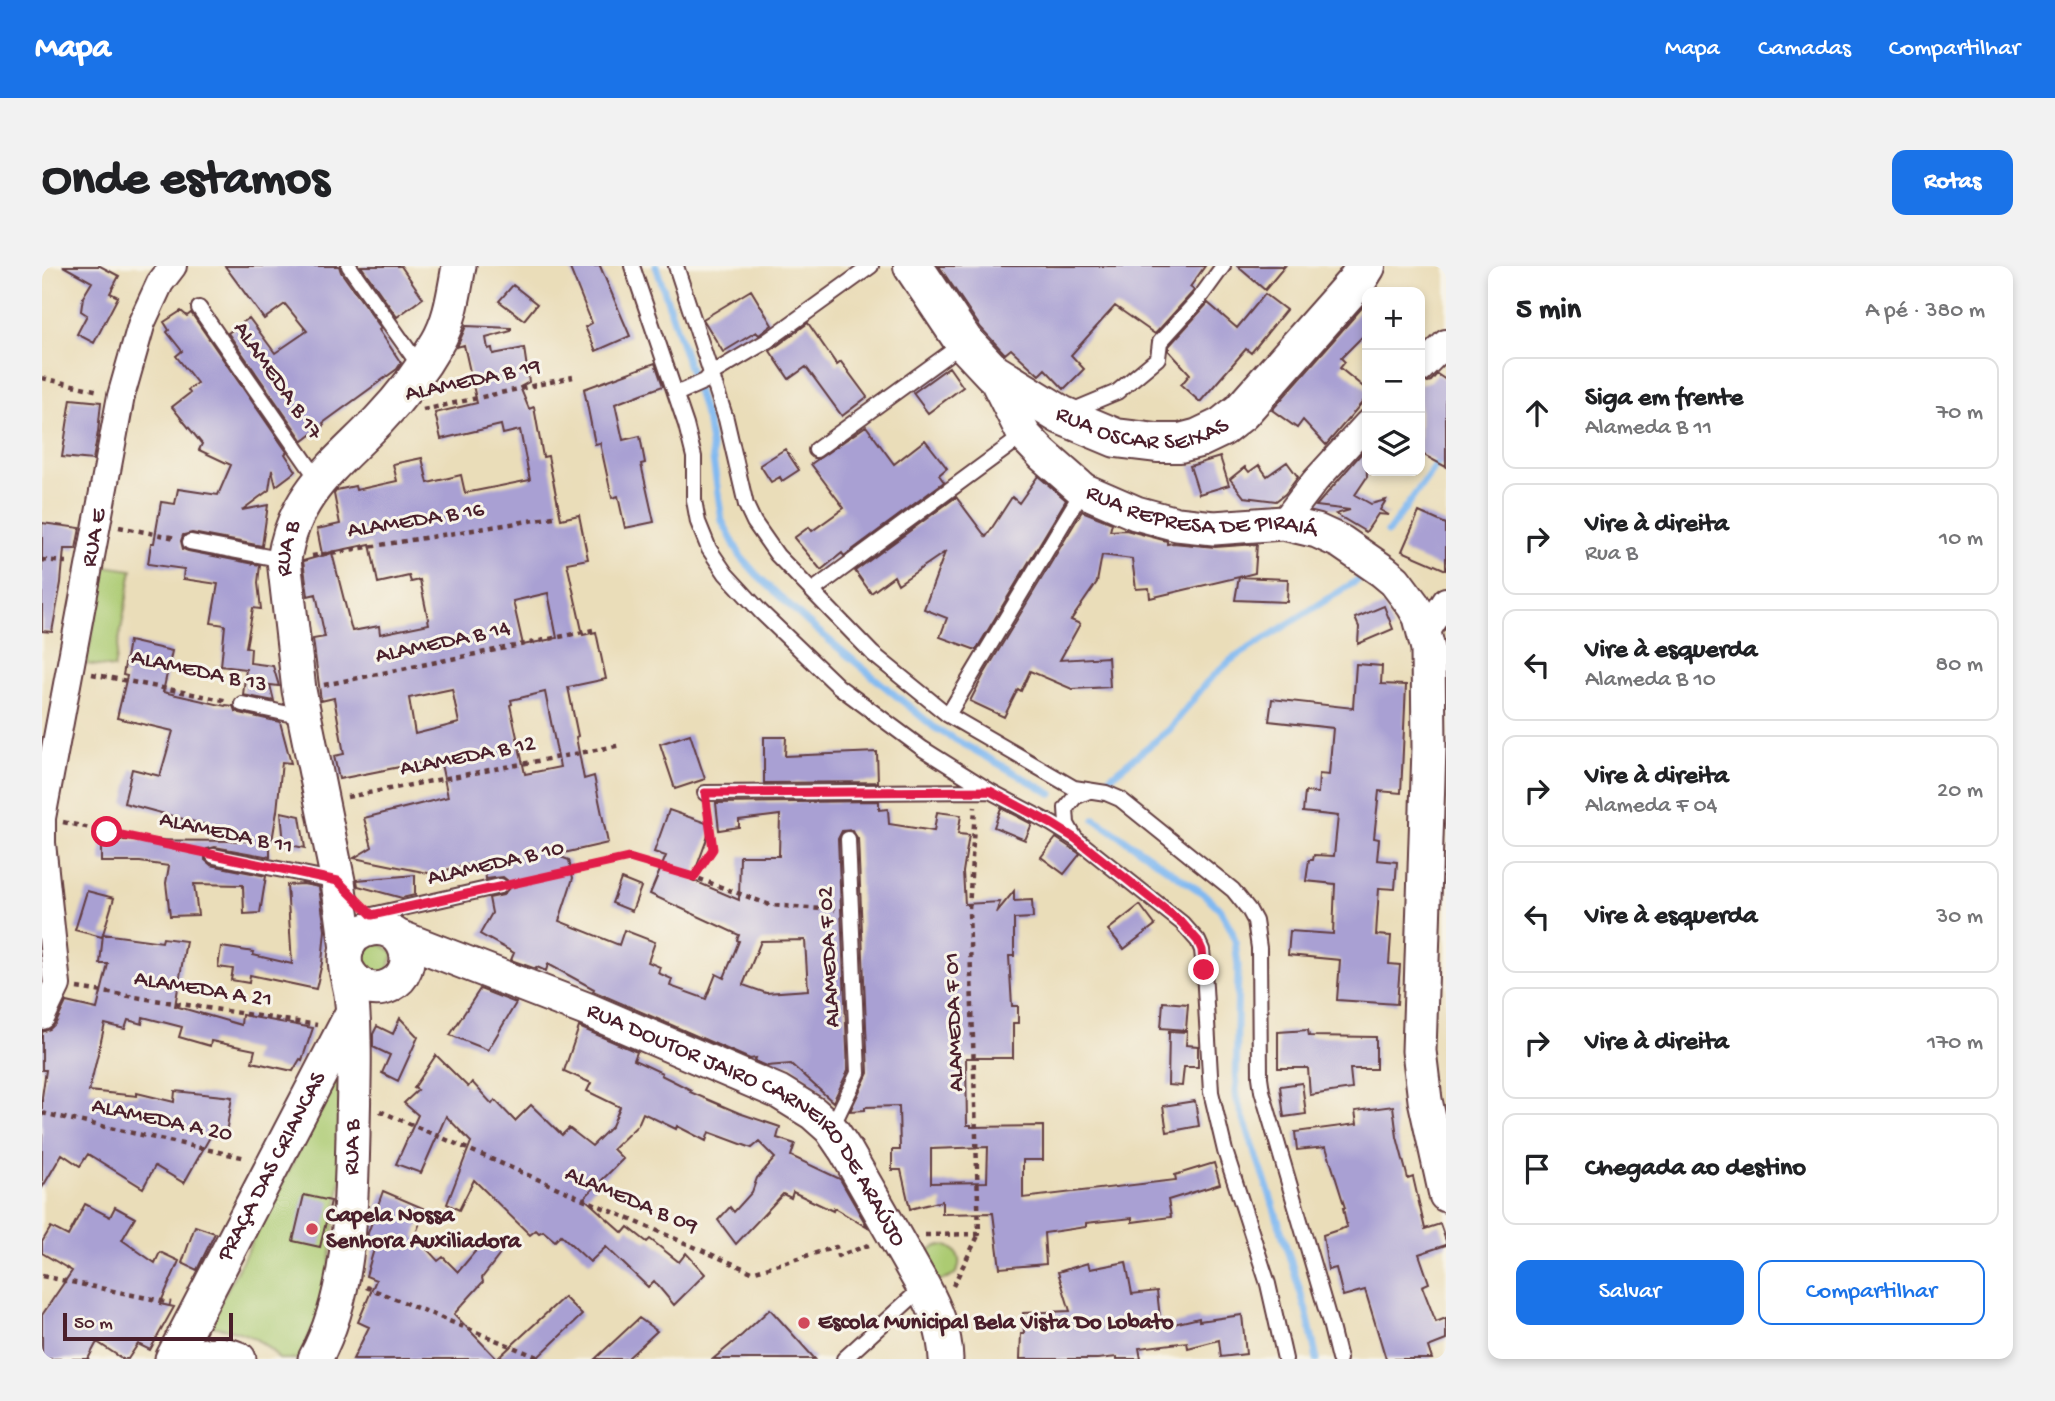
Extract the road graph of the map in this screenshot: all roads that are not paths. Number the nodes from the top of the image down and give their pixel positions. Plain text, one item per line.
1 (173, 266) edge
2 (349, 266) edge
3 (459, 266) edge
4 (632, 266) edge
5 (676, 266) edge
6 (871, 266) edge
7 (914, 266) edge
8 (1223, 266) edge
9 (1366, 266) edge
10 (199, 308) dead end
11 (964, 342) junction
12 (1446, 343) edge
13 (1425, 364) edge
14 (421, 368) junction
15 (993, 373) junction
16 (708, 377) junction
17 (680, 392) junction
18 (1061, 415) junction
19 (1362, 429) edge
20 (1024, 435) junction
21 (816, 450) dead end
22 (318, 481) junction
23 (1083, 491) junction
24 (1283, 523) junction
25 (190, 542) road end
26 (284, 560) junction
27 (812, 590) junction
28 (1446, 601) edge
29 (1426, 634) junction
30 (242, 704) road end
31 (302, 704) junction
32 (948, 715) junction
33 (990, 791) junction
34 (1089, 791) junction
35 (705, 793) road end
36 (49, 819) edge
37 (848, 839) dead end
38 (1076, 839) junction
39 (214, 856) road end
40 (338, 881) junction
41 (500, 886) road end
42 (46, 911) edge
43 (387, 928) junction
44 (347, 959) junction
45 (471, 965) junction
46 (389, 986) junction
47 (42, 1016) edge
48 (348, 1020) junction
49 (831, 1129) junction
50 (1446, 1195) edge
51 (923, 1286) junction
52 (172, 1359) edge
53 (190, 1359) edge
54 (239, 1359) edge
55 (315, 1359) edge
56 (844, 1359) edge
57 (946, 1359) edge
58 (1285, 1359) edge
59 (1339, 1359) edge

1 - 36 street, RUA E
2 - 14 lane
3 - 14 street, RUA B
4 - 17 lane
5 - 16 lane
6 - 16 lane
7 - 11 main road, RUA OSCAR SEIXAS
8 - 18 lane
9 - 18 main road, RUA OSCAR SEIXAS
10 - 22 lane, ALAMEDA B 17
11 - 15 main road, RUA OSCAR SEIXAS
11 - 21 lane
12 - 13 street
14 - 22 street, RUA B
15 - 18 main road, RUA OSCAR SEIXAS
15 - 20 street, RUA REPRESA DE PIRAIÁ
16 - 17 lane
16 - 27 lane
17 - 33 lane
19 - 24 street
20 - 23 street, RUA REPRESA DE PIRAIÁ
20 - 27 lane
22 - 26 street, RUA B
23 - 24 street, RUA REPRESA DE PIRAIÁ
23 - 32 lane
24 - 29 street, RUA REPRESA DE PIRAIÁ
25 - 26 lane
26 - 31 street, RUA B
27 - 32 lane
28 - 29 street
29 - 50 street, RUA REPRESA DE PIRAIÁ
30 - 31 lane, ALAMEDA B 13
31 - 40 street, RUA B
32 - 34 lane
33 - 35 lane
33 - 38 lane
34 - 38 lane
34 - 59 lane
36 - 42 street, RUA E
37 - 49 lane, ALAMEDA F 02
38 - 58 lane
39 - 40 lane, ALAMEDA B 11
40 - 43 street
40 - 44 street, RUA B
41 - 43 lane, ALAMEDA B 10
42 - 47 street, RUA E
43 - 44 street
43 - 45 street, RUA DOUTOR JAIRO CARNEIRO DE ARAÚJO
43 - 46 street
44 - 46 street
44 - 48 street
45 - 46 street
45 - 49 street, RUA DOUTOR JAIRO CARNEIRO DE ARAÚJO
46 - 48 street
48 - 52 street, PRAÇA DAS CRIANCAS
48 - 55 street, RUA B
49 - 51 street, RUA DOUTOR JAIRO CARNEIRO DE ARAÚJO
51 - 56 lane
51 - 57 street, RUA DOUTOR JAIRO CARNEIRO DE ARAÚJO
53 - 54 street

